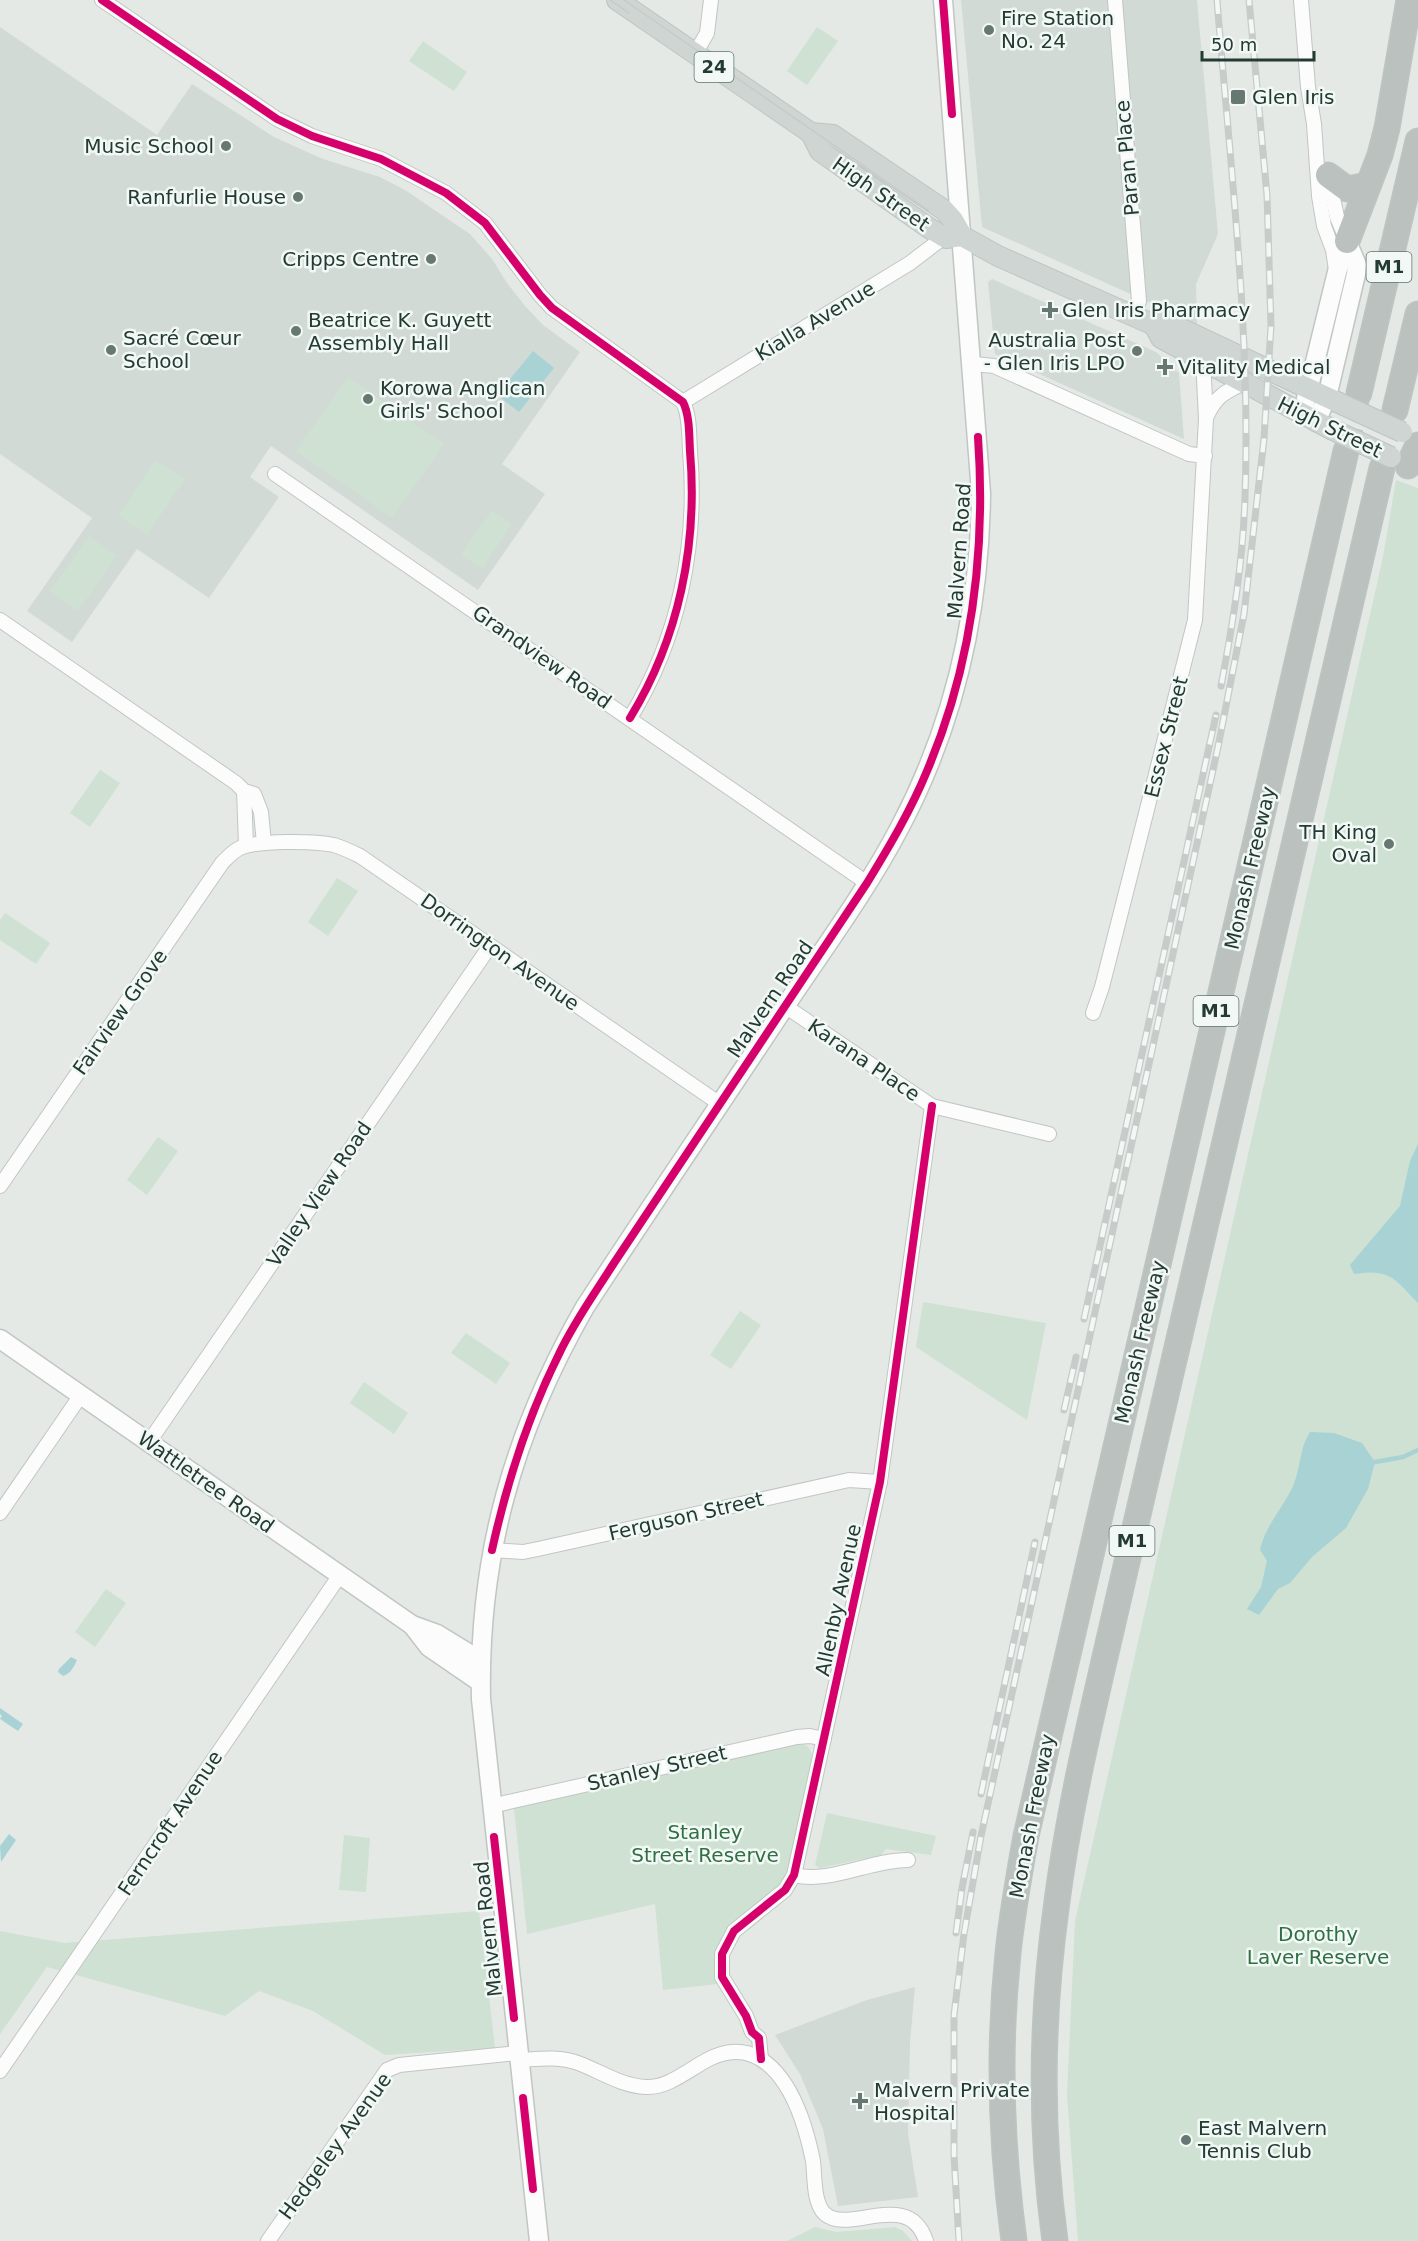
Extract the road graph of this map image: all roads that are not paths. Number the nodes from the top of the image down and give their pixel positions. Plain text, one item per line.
1 (102, 0) edge
2 (617, 0) edge
3 (711, 0) edge
4 (943, 0) edge
5 (1115, 0) edge
6 (1301, 0) edge
7 (1409, 0) edge
8 (694, 54) junction
9 (1314, 124) junction
10 (1418, 141) edge
11 (1328, 175) junction
12 (1368, 185) junction
13 (953, 237) junction
14 (1347, 241) junction
15 (1337, 272) junction
16 (1418, 314) edge
17 (1134, 316) junction
18 (1154, 325) junction
19 (1203, 359) junction
20 (973, 364) junction
21 (1244, 383) junction
22 (1308, 388) junction
23 (1341, 397) junction
24 (683, 402) junction
25 (1395, 410) dead end
26 (1206, 419) junction
27 (1316, 422) junction
28 (1346, 451) tunnel mouth
29 (1408, 455) edge
30 (1204, 456) junction
31 (275, 474) dead end
32 (1, 623) edge
33 (630, 718) junction
34 (244, 791) junction
35 (264, 843) junction
36 (246, 845) junction
37 (867, 883) junction
38 (490, 946) junction
39 (785, 1006) junction
40 (1093, 1013) dead end
41 (720, 1104) junction
42 (932, 1106) junction
43 (1049, 1134) dead end
44 (0, 1186) edge
45 (0, 1339) edge
46 (81, 1395) junction
47 (149, 1442) junction
48 (880, 1482) junction
49 (0, 1513) edge
50 (492, 1550) junction
51 (340, 1575) junction
52 (412, 1625) junction
53 (481, 1661) junction
54 (480, 1682) junction
55 (824, 1739) junction
56 (491, 1806) junction
57 (908, 1860) dead end
58 (794, 1875) junction
59 (752, 2032) junction
60 (736, 2053) junction
61 (518, 2056) junction
62 (761, 2059) junction
63 (0, 2071) edge
64 (268, 2241) edge
65 (539, 2241) edge
66 (926, 2241) edge
67 (1014, 2241) edge
68 (1054, 2241) edge

1 - 24 street
2 - 8 main road, High Street / 24
3 - 8 street
4 - 13 main road, Malvern Road
5 - 17 street, Paran Place
6 - 9 street
7 - 12 highway
8 - 13 main road, High Street / 24
9 - 11 street
9 - 15 street
10 - 23 highway, M1
11 - 12 highway
11 - 14 street
12 - 14 highway
13 - 17 main road, High Street / 24
13 - 20 main road, Malvern Road
13 - 24 street, Kialla Avenue
14 - 15 main road
14 - 23 main road
15 - 22 main road
16 - 25 highway
17 - 18 main road, High Street / 24
18 - 19 main road, High Street / 24
18 - 22 main road, High Street / 24
19 - 21 main road, High Street / 24
19 - 26 street, Essex Street
20 - 30 street
20 - 37 main road, Malvern Road
21 - 26 street, Essex Street
21 - 27 main road, High Street / 24
22 - 23 main road, High Street / 24
22 - 27 main road
23 - 27 main road
23 - 29 main road, High Street / 24, bridge
24 - 33 street
26 - 30 street, Essex Street
27 - 29 main road, High Street / 24, bridge
28 - 67 highway, Monash Freeway / M1
29 - 68 highway, Monash Freeway / M1
30 - 40 street, Essex Street
31 - 33 street, Grandview Road
32 - 34 street
33 - 37 street, Grandview Road
34 - 35 street
34 - 36 street
35 - 36 street, Dorrington Avenue
35 - 38 street, Dorrington Avenue
36 - 44 street, Fairview Grove
37 - 39 main road, Malvern Road
38 - 41 street, Dorrington Avenue
38 - 47 street, Valley View Road
39 - 41 main road, Malvern Road
39 - 42 street, Karana Place
41 - 50 main road, Malvern Road
42 - 43 street, Karana Place
42 - 48 street, Allenby Avenue
45 - 46 main road, Wattletree Road
46 - 47 main road, Wattletree Road
46 - 49 street
47 - 51 main road, Wattletree Road
48 - 50 street, Ferguson Street
48 - 55 street, Allenby Avenue
50 - 53 main road, Malvern Road
51 - 52 main road, Wattletree Road
51 - 63 street, Ferncroft Avenue
52 - 53 main road, Wattletree Road
52 - 54 main road, Wattletree Road
53 - 54 main road, Malvern Road
54 - 56 main road, Malvern Road
55 - 56 street, Stanley Street
55 - 58 street, Allenby Avenue
56 - 61 main road, Malvern Road
57 - 58 street
58 - 59 street, Allenby Avenue
59 - 60 street
59 - 62 street, Allenby Avenue
60 - 61 street, Hedgeley Avenue
60 - 62 street
61 - 64 street, Hedgeley Avenue
61 - 65 main road, Malvern Road
62 - 66 street

